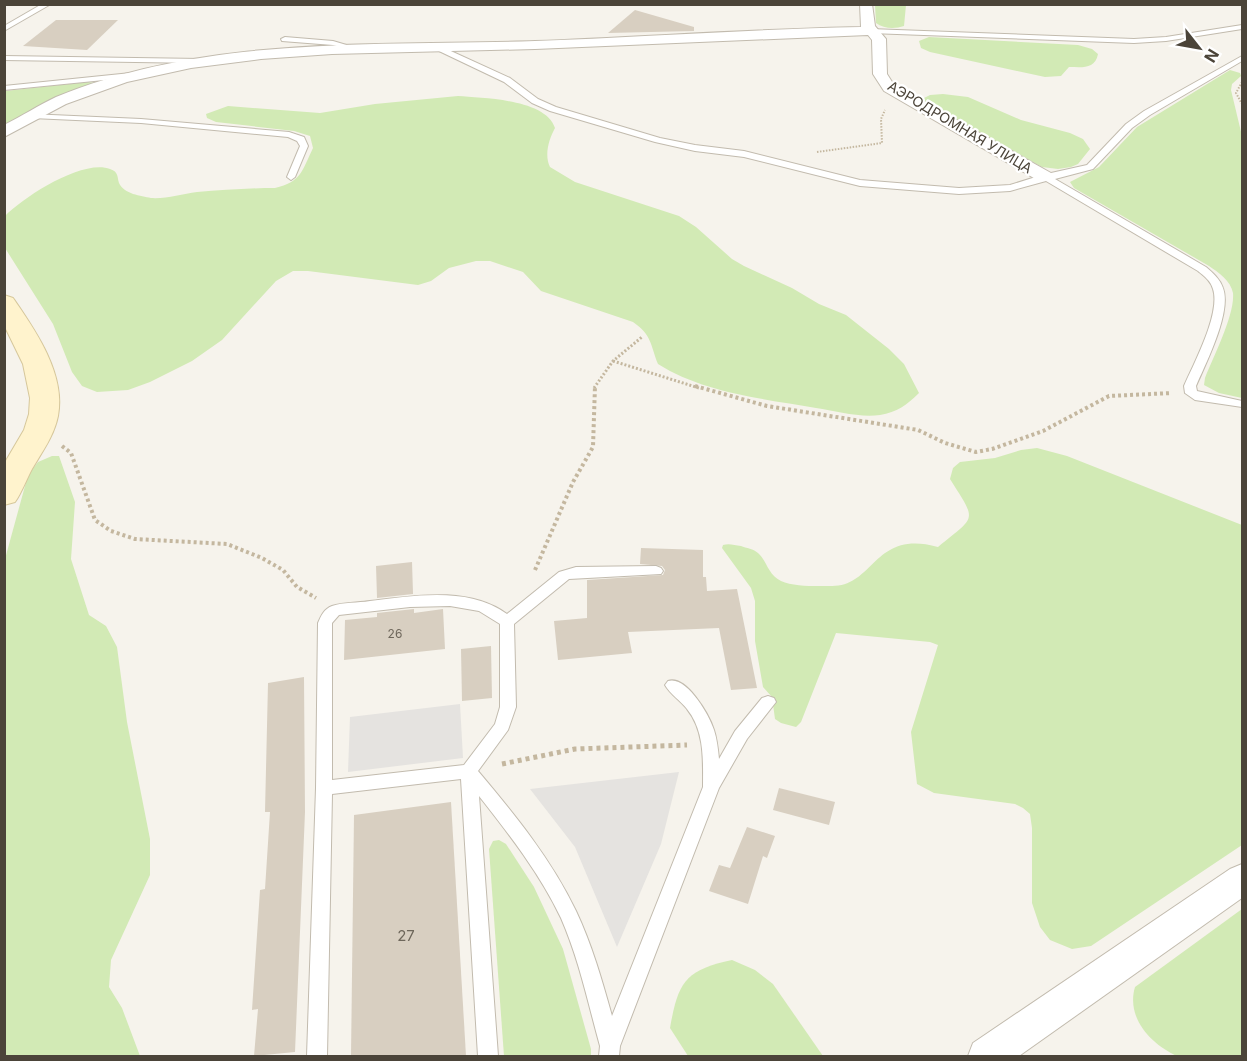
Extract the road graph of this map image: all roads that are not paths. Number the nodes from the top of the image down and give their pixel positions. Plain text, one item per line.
1 (48, 4) edge
2 (866, 4) edge
3 (1242, 27) edge
4 (4, 29) edge
5 (870, 31) junction
6 (285, 39) dead end
7 (356, 49) junction
8 (442, 49) junction
9 (4, 58) edge
10 (1242, 58) edge
11 (215, 62) junction
12 (150, 73) junction
13 (4, 88) edge
14 (32, 116) junction
15 (4, 132) edge
16 (291, 177) dead end
17 (1045, 177) junction
18 (4, 303) edge
19 (1242, 404) edge
20 (4, 495) edge
21 (656, 571) dead end
22 (507, 622) junction
23 (673, 685) dead end
24 (768, 702) dead end
25 (469, 771) junction
26 (711, 786) junction
27 (324, 788) junction
28 (1242, 879) edge
29 (610, 1051) edge
30 (317, 1056) edge
31 (488, 1056) edge
32 (987, 1056) edge

1 - 4 lane
2 - 5 street, АЭРОДРОМНАЯ УЛИЦА
3 - 5 lane
5 - 8 street
5 - 17 street, АЭРОДРОМНАЯ УЛИЦА
6 - 7 lane
7 - 8 street
7 - 11 street
8 - 17 lane
9 - 11 lane
10 - 17 lane
11 - 12 street
12 - 13 lane
12 - 14 street
14 - 15 street
14 - 16 lane
17 - 19 lane
18 - 20 main road
21 - 22 lane
22 - 25 lane
22 - 27 lane
23 - 26 lane
24 - 26 lane
25 - 27 lane
25 - 29 lane
25 - 31 lane
26 - 29 lane
27 - 30 lane
28 - 32 street

